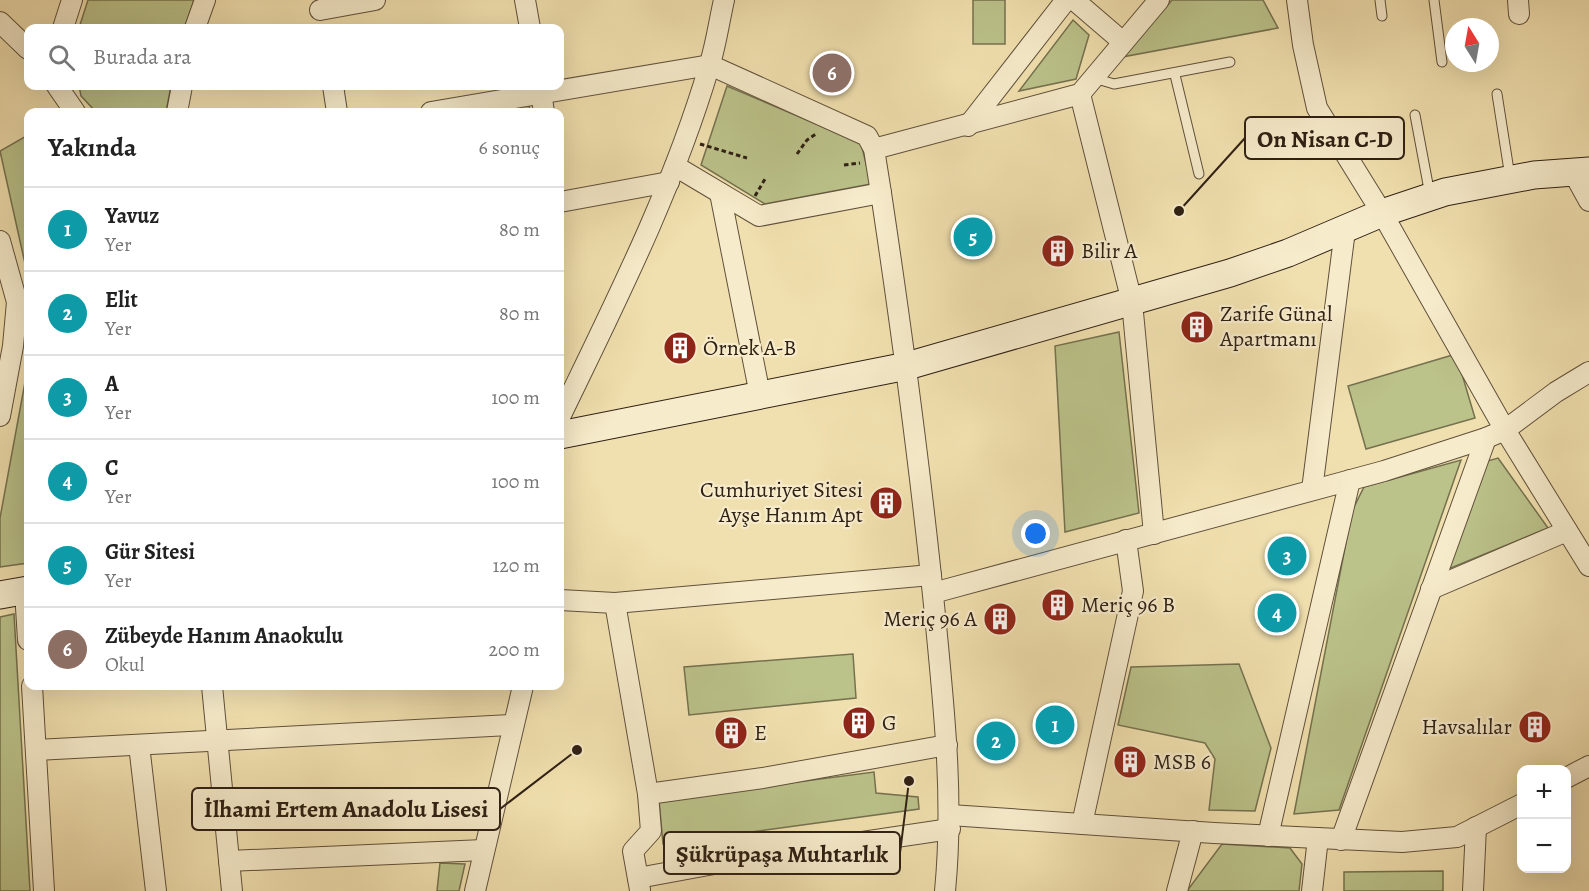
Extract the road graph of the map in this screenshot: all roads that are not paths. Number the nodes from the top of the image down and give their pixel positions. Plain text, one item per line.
1 (72, 0) edge
2 (205, 0) edge
3 (375, 0) edge
4 (525, 0) edge
5 (724, 0) edge
6 (1066, 0) edge
7 (1074, 0) edge
8 (1159, 0) edge
9 (1297, 0) edge
10 (1380, 0) edge
11 (1434, 0) edge
12 (321, 13) edge
13 (1382, 16) dead end
14 (0, 22) edge
15 (64, 24) edge
16 (196, 24) edge
17 (529, 24) edge
18 (1123, 42) junction
19 (24, 45) edge
20 (1230, 62) dead end
21 (1442, 62) dead end
22 (710, 65) junction
23 (1175, 75) junction
24 (1094, 78) junction
25 (564, 86) edge
26 (60, 90) edge
27 (181, 90) edge
28 (334, 90) edge
29 (536, 90) edge
30 (541, 90) edge
31 (1080, 94) junction
32 (1497, 94) dead end
33 (72, 108) edge
34 (178, 108) edge
35 (336, 108) edge
36 (450, 108) edge
37 (543, 108) edge
38 (1414, 115) dead end
39 (968, 126) junction
40 (871, 156) junction
41 (1581, 171) edge
42 (672, 174) junction
43 (1199, 174) dead end
44 (1511, 180) junction
45 (720, 193) junction
46 (881, 193) junction
47 (1431, 197) junction
48 (564, 201) edge
49 (1589, 201) edge
50 (1382, 213) junction
51 (1345, 230) junction
52 (0, 241) edge
53 (1132, 302) junction
54 (8, 314) edge
55 (907, 366) junction
56 (1589, 372) edge
57 (760, 395) junction
58 (564, 409) edge
59 (0, 416) edge
60 (1505, 429) junction
61 (564, 434) edge
62 (1486, 438) junction
63 (1350, 480) junction
64 (1312, 490) junction
65 (1568, 531) junction
66 (1154, 534) junction
67 (1126, 540) junction
68 (1589, 566) edge
69 (932, 584) junction
70 (1431, 589) junction
71 (18, 592) edge
72 (564, 600) edge
73 (615, 603) junction
74 (24, 621) edge
75 (32, 690) edge
76 (213, 690) edge
77 (522, 690) edge
78 (511, 725) junction
79 (216, 740) junction
80 (139, 745) junction
81 (947, 745) junction
82 (36, 750) junction
83 (1589, 766) edge
84 (1571, 775) edge
85 (648, 794) junction
86 (1517, 806) edge
87 (950, 822) junction
88 (1082, 824) junction
89 (1476, 827) junction
90 (1193, 831) junction
91 (1268, 836) junction
92 (1318, 838) junction
93 (1341, 840) junction
94 (484, 850) junction
95 (230, 861) junction
96 (639, 885) edge
97 (44, 891) edge
98 (156, 891) edge
99 (232, 891) edge
100 (475, 891) edge
101 (945, 891) edge
102 (1177, 891) edge
103 (1312, 891) edge
104 (1473, 891) edge

1 - 15 street
2 - 16 street
3 - 12 street
4 - 17 street
5 - 22 street
6 - 39 street
7 - 18 street
8 - 18 street
9 - 50 street
10 - 13 lane
11 - 21 lane
14 - 19 street
18 - 24 street
20 - 23 lane
22 - 25 street
22 - 40 street
22 - 42 street
23 - 24 lane
23 - 43 lane
24 - 31 street
26 - 33 street
27 - 34 street
28 - 35 street
29 - 36 street
30 - 37 street
31 - 39 street
31 - 53 street
32 - 44 lane
38 - 47 lane
39 - 40 street
40 - 46 street
41 - 44 main road
41 - 49 street
42 - 45 street
42 - 48 street
42 - 58 street
44 - 47 main road
45 - 46 street
45 - 57 street
46 - 55 street
47 - 50 main road
50 - 51 main road
50 - 60 street
51 - 53 main road
51 - 64 street
52 - 54 street
53 - 55 main road
53 - 66 street
54 - 59 street
55 - 57 main road
55 - 69 street
56 - 60 street
57 - 61 main road
60 - 62 street
60 - 65 street
62 - 63 street
62 - 70 street
63 - 64 street
63 - 91 street
64 - 66 street
65 - 68 street
65 - 70 street
66 - 67 street
67 - 69 street
67 - 88 street
69 - 73 street
69 - 81 street
70 - 93 street
71 - 74 street
72 - 73 street
73 - 85 street
75 - 82 street
76 - 79 street
77 - 78 street
78 - 79 street
78 - 94 street
79 - 80 street
79 - 95 street
80 - 82 street
80 - 98 street
81 - 85 street
81 - 87 street
82 - 97 street
83 - 84 street
85 - 96 street
86 - 89 street
87 - 88 street
87 - 96 street
87 - 101 street
88 - 90 street
89 - 93 street
89 - 104 street
90 - 91 street
90 - 102 street
91 - 92 street
92 - 93 street
92 - 103 street
94 - 95 street
94 - 100 street
95 - 99 street

